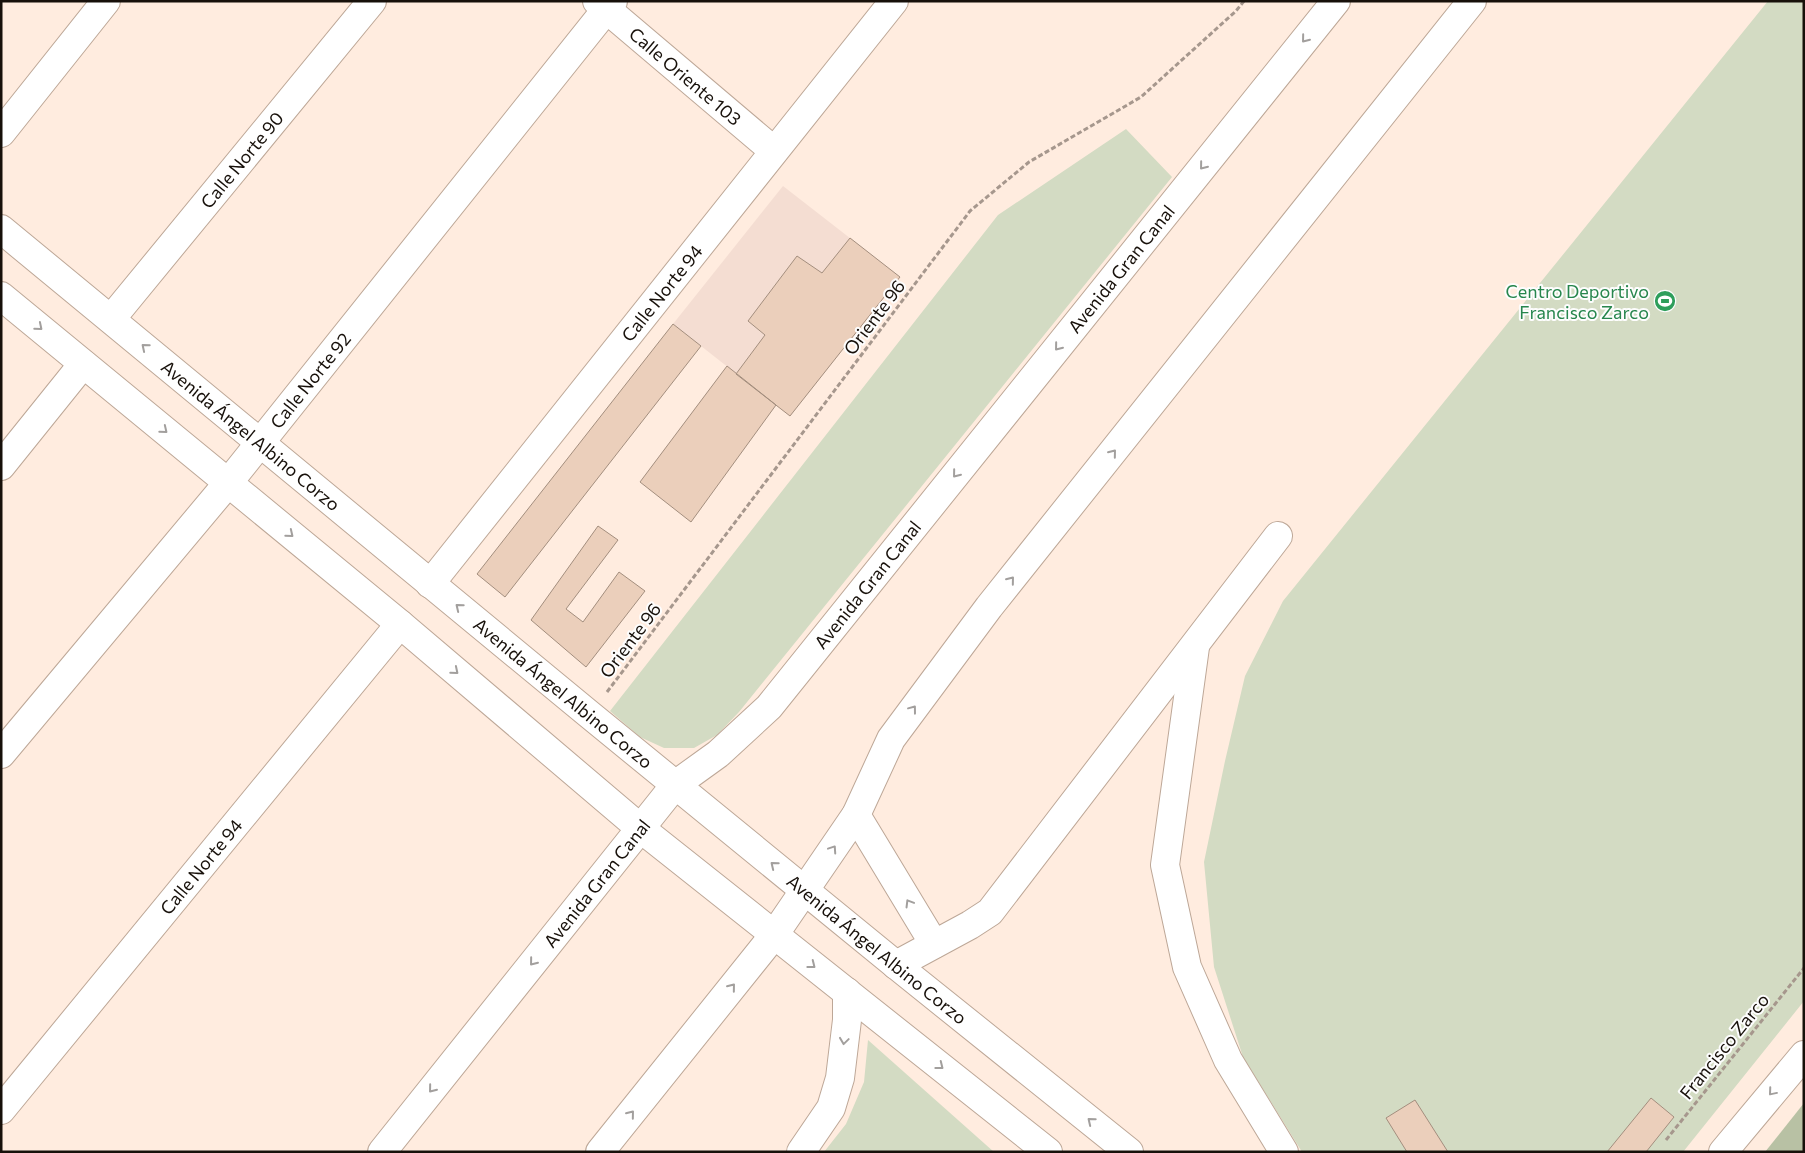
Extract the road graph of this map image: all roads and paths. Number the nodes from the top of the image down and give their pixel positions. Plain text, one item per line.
1 (106, 1) edge
2 (372, 1) edge
3 (894, 1) edge
4 (1244, 1) edge
5 (1336, 1) edge
6 (1472, 1) edge
7 (606, 4) edge
8 (1, 133) edge
9 (774, 151) junction
10 (1, 229) edge
11 (1, 296) edge
12 (112, 319) junction
13 (83, 364) junction
14 (260, 442) junction
15 (1, 466) edge
16 (228, 483) junction
17 (1278, 536) dead end
18 (430, 584) junction
19 (400, 624) junction
20 (1195, 646) junction
21 (590, 715) junction
22 (1, 754) edge
23 (675, 785) junction
24 (856, 814) junction
25 (640, 828) junction
26 (806, 890) junction
27 (774, 935) junction
28 (934, 944) junction
29 (896, 965) junction
30 (1804, 968) edge
31 (847, 992) junction
32 (1804, 1055) edge
33 (1, 1110) edge
34 (1666, 1140) dead end
35 (382, 1152) edge
36 (600, 1152) edge
37 (801, 1152) edge
38 (1048, 1152) edge
39 (1129, 1152) edge
40 (1284, 1152) edge
41 (1723, 1152) edge

1 - 8 main road
2 - 12 main road, Calle Norte 90
3 - 9 main road, Calle Norte 94
4 - 21 path, Oriente 96
5 -> 23 main road, Avenida Gran Canal
24 -> 6 main road
7 - 9 main road, Calle Oriente 103
7 - 14 main road, Calle Norte 92
9 - 18 main road, Calle Norte 94
10 - 12 main road, Avenida Ángel Albino Corzo
11 -> 13 main road
14 -> 12 main road, Avenida Ángel Albino Corzo
13 - 15 main road
13 -> 16 main road
14 - 16 main road, Calle Norte 92
14 - 18 main road, Avenida Ángel Albino Corzo
16 -> 19 main road
16 - 22 main road, Calle Norte 92
17 - 20 main road
21 -> 18 main road, Avenida Ángel Albino Corzo
19 -> 25 main road
19 - 33 main road, Calle Norte 94
20 - 28 main road
20 - 40 main road
21 - 23 main road, Avenida Ángel Albino Corzo
23 - 25 main road, Avenida Gran Canal
26 -> 23 main road, Avenida Ángel Albino Corzo
26 -> 24 main road
28 -> 24 main road
25 - 27 main road
25 -> 35 main road, Avenida Gran Canal
26 - 27 main road
26 - 29 main road, Avenida Ángel Albino Corzo
27 -> 31 main road
36 -> 27 main road
28 - 29 main road
39 -> 29 main road, Avenida Ángel Albino Corzo
30 - 34 path, Francisco Zarco
31 -> 37 main road
31 -> 38 main road
32 -> 41 main road

